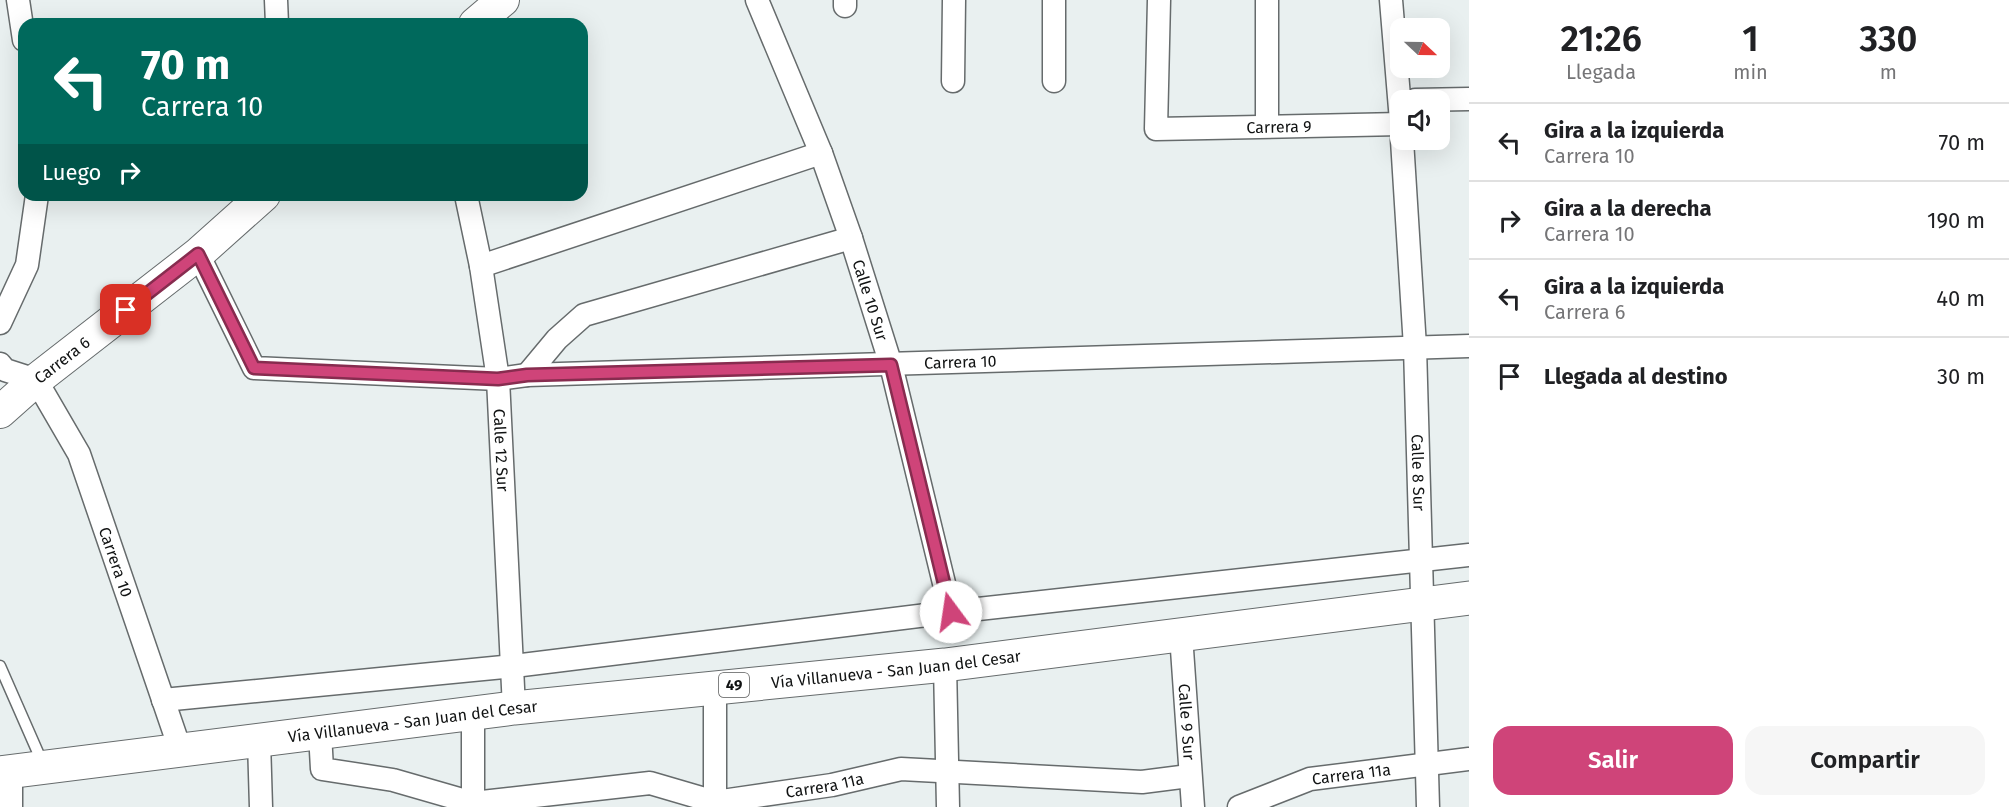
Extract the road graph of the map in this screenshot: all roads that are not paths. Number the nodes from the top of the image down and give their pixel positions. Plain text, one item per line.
1 (18, 0) edge
2 (276, 0) edge
3 (504, 0) edge
4 (757, 0) edge
5 (954, 0) edge
6 (1054, 0) edge
7 (1159, 0) edge
8 (1267, 0) edge
9 (1391, 0) edge
10 (21, 18) edge
11 (277, 18) edge
12 (482, 18) edge
13 (953, 81) dead end
14 (1054, 81) dead end
15 (1401, 90) edge
16 (1469, 99) edge
17 (1450, 102) edge
18 (1390, 112) edge
19 (1267, 126) junction
20 (1403, 150) edge
21 (821, 153) junction
22 (36, 201) edge
23 (257, 201) edge
24 (467, 201) edge
25 (851, 238) junction
26 (198, 254) junction
27 (481, 266) junction
28 (0, 323) edge
29 (1469, 346) edge
30 (1415, 347) junction
31 (0, 364) edge
32 (891, 365) junction
33 (527, 375) junction
34 (498, 379) junction
35 (36, 380) junction
36 (0, 412) edge
37 (1469, 555) edge
38 (1421, 561) junction
39 (1469, 598) edge
40 (1422, 603) junction
41 (951, 612) junction
42 (1181, 635) junction
43 (945, 665) junction
44 (0, 666) edge
45 (514, 666) junction
46 (715, 687) junction
47 (163, 700) junction
48 (514, 708) junction
49 (473, 713) junction
50 (320, 733) junction
51 (259, 741) junction
52 (181, 752) junction
53 (1469, 759) edge
54 (1425, 763) junction
55 (44, 767) junction
56 (5, 772) edge
57 (948, 773) junction
58 (1189, 776) junction
59 (715, 804) edge
60 (473, 805) edge
61 (11, 807) edge
62 (261, 807) edge
63 (948, 807) edge
64 (1193, 807) edge
65 (1239, 807) edge
66 (1428, 807) edge

1 - 10 street
2 - 11 street
3 - 12 street
4 - 21 street, Calle 10 Sur
5 - 13 street
6 - 14 street
7 - 19 street, Carrera 9
8 - 19 street
9 - 15 street
16 - 17 street, Carrera 9
18 - 19 street, Carrera 9
20 - 30 street, Calle 8 Sur
21 - 25 street, Calle 10 Sur
21 - 27 street
22 - 28 street
23 - 26 street, Carrera 6
24 - 27 street, Calle 12 Sur
25 - 32 street, Calle 10 Sur
25 - 33 street
26 - 34 street, Carrera 10
26 - 35 street, Carrera 6
27 - 34 street, Calle 12 Sur
29 - 30 street, Carrera 10
30 - 32 street, Carrera 10
30 - 38 street, Calle 8 Sur
31 - 35 street
32 - 33 street, Carrera 10
32 - 41 street, Calle 10 Sur
33 - 34 street, Carrera 10
34 - 45 street, Calle 12 Sur
35 - 36 street, Carrera 6
35 - 47 street, Carrera 10
37 - 38 street
38 - 40 street, Calle 8 Sur
38 - 41 street
39 - 40 main road, Vía Villanueva - San Juan del Cesar / 49
40 - 42 main road, Vía Villanueva - San Juan del Cesar / 49
40 - 54 street, Calle 8 Sur
41 - 45 street
42 - 43 main road, Vía Villanueva - San Juan del Cesar / 49
42 - 58 street, Calle 9 Sur
43 - 46 main road, Vía Villanueva - San Juan del Cesar / 49
43 - 57 street
44 - 55 lane
45 - 47 street
45 - 48 street, Calle 12 Sur
46 - 48 main road, Vía Villanueva - San Juan del Cesar / 49
46 - 59 street
47 - 52 street, Carrera 10
48 - 49 main road, Vía Villanueva - San Juan del Cesar / 49
49 - 50 main road, Vía Villanueva - San Juan del Cesar / 49
49 - 60 street
50 - 51 main road, Vía Villanueva - San Juan del Cesar / 49
50 - 60 street, Carrera 11a
51 - 52 main road, Vía Villanueva - San Juan del Cesar / 49
51 - 62 street
52 - 55 main road, Vía Villanueva - San Juan del Cesar / 49
53 - 54 street, Carrera 11a
54 - 65 street, Carrera 11a
54 - 66 street, Calle 8 Sur
55 - 56 main road, Vía Villanueva - San Juan del Cesar / 49
56 - 61 street
57 - 58 street, Carrera 11a
57 - 59 street, Carrera 11a
57 - 63 street
58 - 64 street, Calle 9 Sur
59 - 60 street, Carrera 11a

